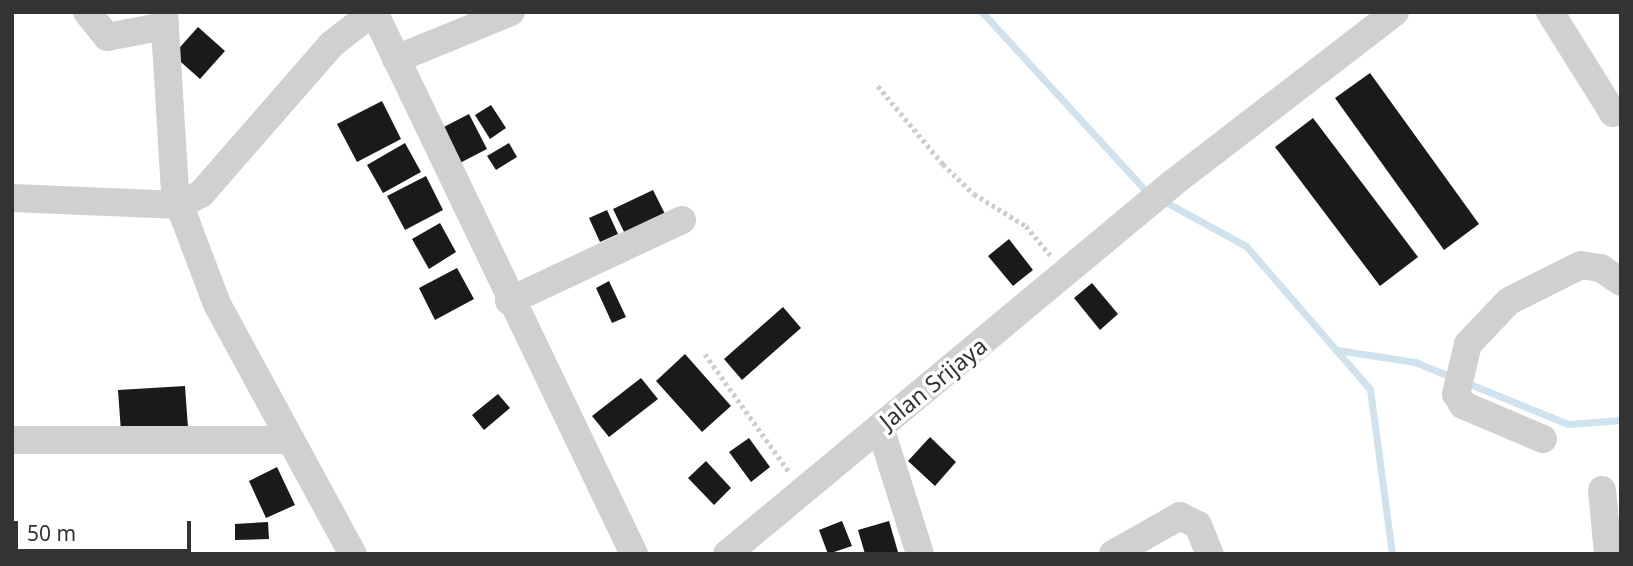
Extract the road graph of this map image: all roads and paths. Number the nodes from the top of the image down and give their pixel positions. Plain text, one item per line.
1 (87, 12) edge
2 (374, 12) edge
3 (511, 12) edge
4 (1395, 12) edge
5 (1550, 12) edge
6 (165, 19) edge
7 (396, 59) junction
8 (878, 86) dead end
9 (1621, 111) edge
10 (12, 198) edge
11 (180, 205) junction
12 (682, 220) dead end
13 (1065, 275) junction
14 (1621, 282) edge
15 (509, 301) junction
16 (705, 354) dead end
17 (880, 427) junction
18 (1543, 439) dead end
19 (12, 440) edge
20 (289, 440) junction
21 (1602, 491) dead end
22 (803, 495) junction
23 (353, 554) edge
24 (634, 554) edge
25 (727, 554) edge
26 (920, 554) edge
27 (1114, 554) edge
28 (1210, 554) edge
29 (1608, 554) edge

1 - 6 street
2 - 7 street
2 - 11 street
3 - 7 street
4 - 13 street, Jalan Srijaya
5 - 9 street
6 - 11 street
7 - 15 street
8 - 13 path
10 - 11 street
11 - 20 street
12 - 15 street
13 - 17 street, Jalan Srijaya
14 - 18 street
15 - 24 street
16 - 22 path
17 - 22 street, Jalan Srijaya
17 - 26 street
19 - 20 street
20 - 23 street
21 - 29 street
22 - 25 street, Jalan Srijaya
27 - 28 street

